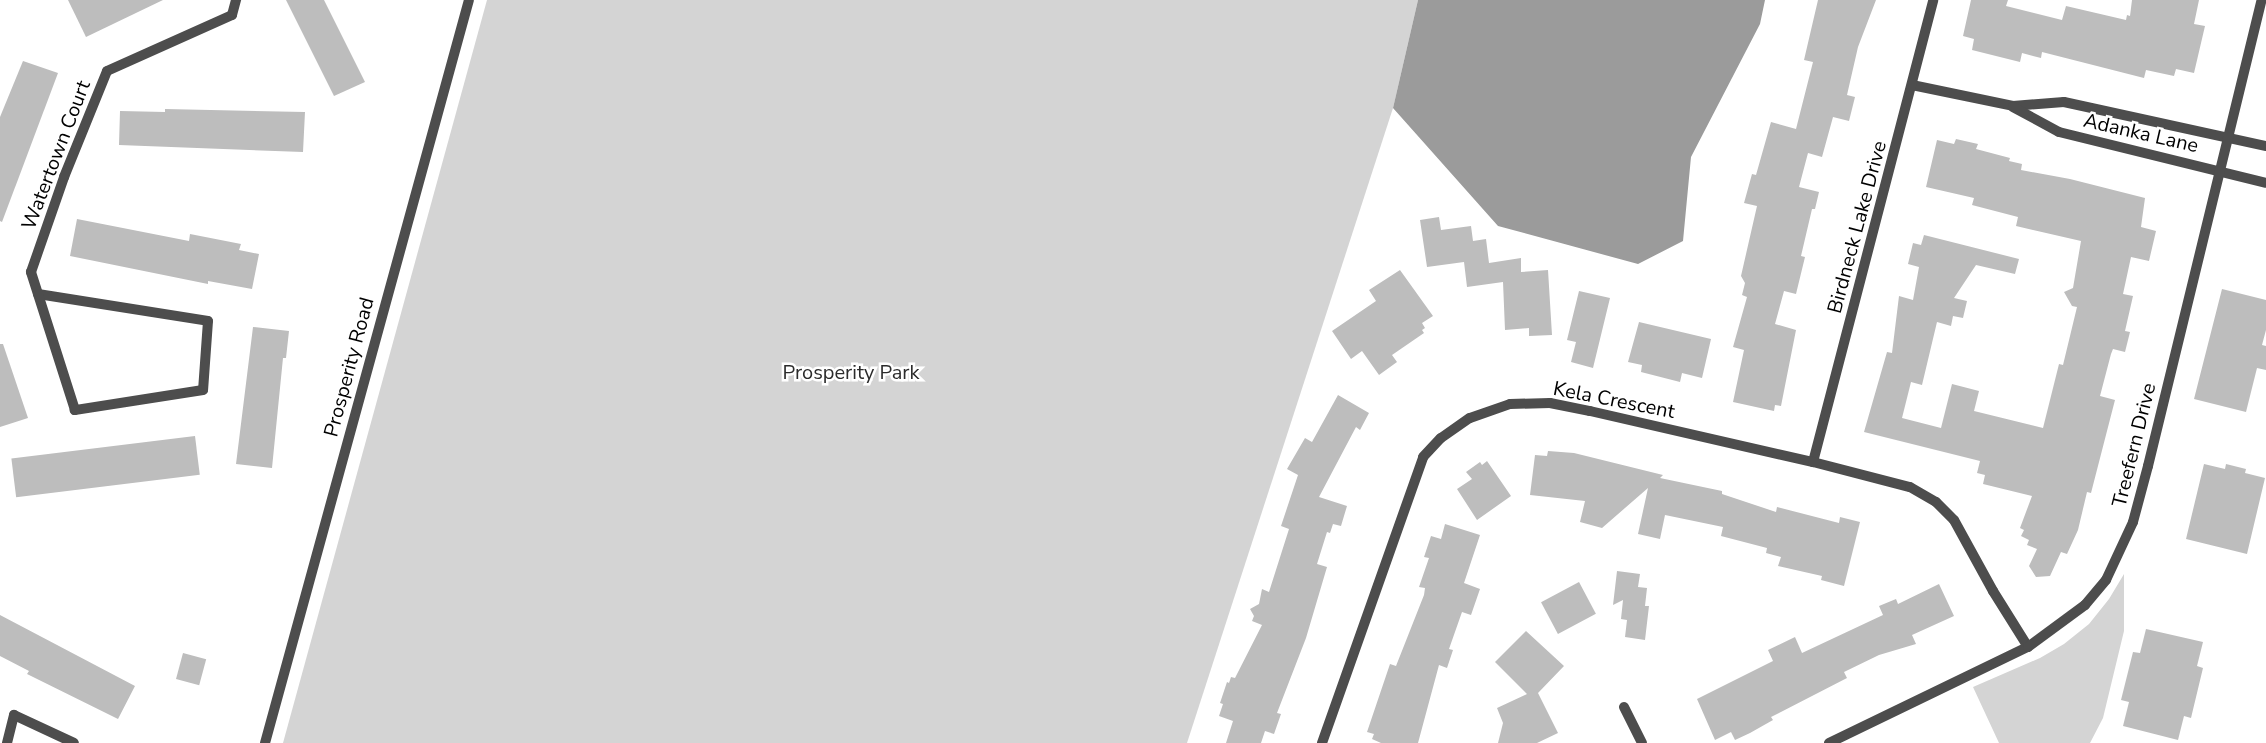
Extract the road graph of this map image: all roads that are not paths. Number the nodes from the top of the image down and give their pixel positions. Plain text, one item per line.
1 (236, 0) edge
2 (469, 0) edge
3 (1932, 0) edge
4 (2262, 0) edge
5 (1912, 86) junction
6 (2013, 106) junction
7 (2228, 139) junction
8 (2266, 146) edge
9 (2220, 171) junction
10 (2266, 183) edge
11 (38, 294) junction
12 (1813, 462) junction
13 (2028, 647) junction
14 (1624, 707) dead end
15 (7, 743) edge
16 (74, 743) edge
17 (265, 743) edge
18 (1322, 743) edge
19 (1642, 743) edge
20 (1829, 743) edge

1 - 11 street, Watertown Court
2 - 17 street, Prosperity Road
3 - 5 street, Birdneck Lake Drive
4 - 7 street, Treefern Drive
5 - 6 street, Adanka Lane
5 - 12 street, Birdneck Lake Drive
6 - 7 street, Adanka Lane
6 - 9 street, Adanka Lane
7 - 8 street, Adanka Lane
7 - 9 street, Treefern Drive
9 - 10 street, Adanka Lane
9 - 13 street, Treefern Drive
11 - 11 street, Watertown Court
12 - 13 street, Kela Crescent
12 - 18 street, Kela Crescent
13 - 20 street, Treefern Drive
14 - 19 street
15 - 16 street

